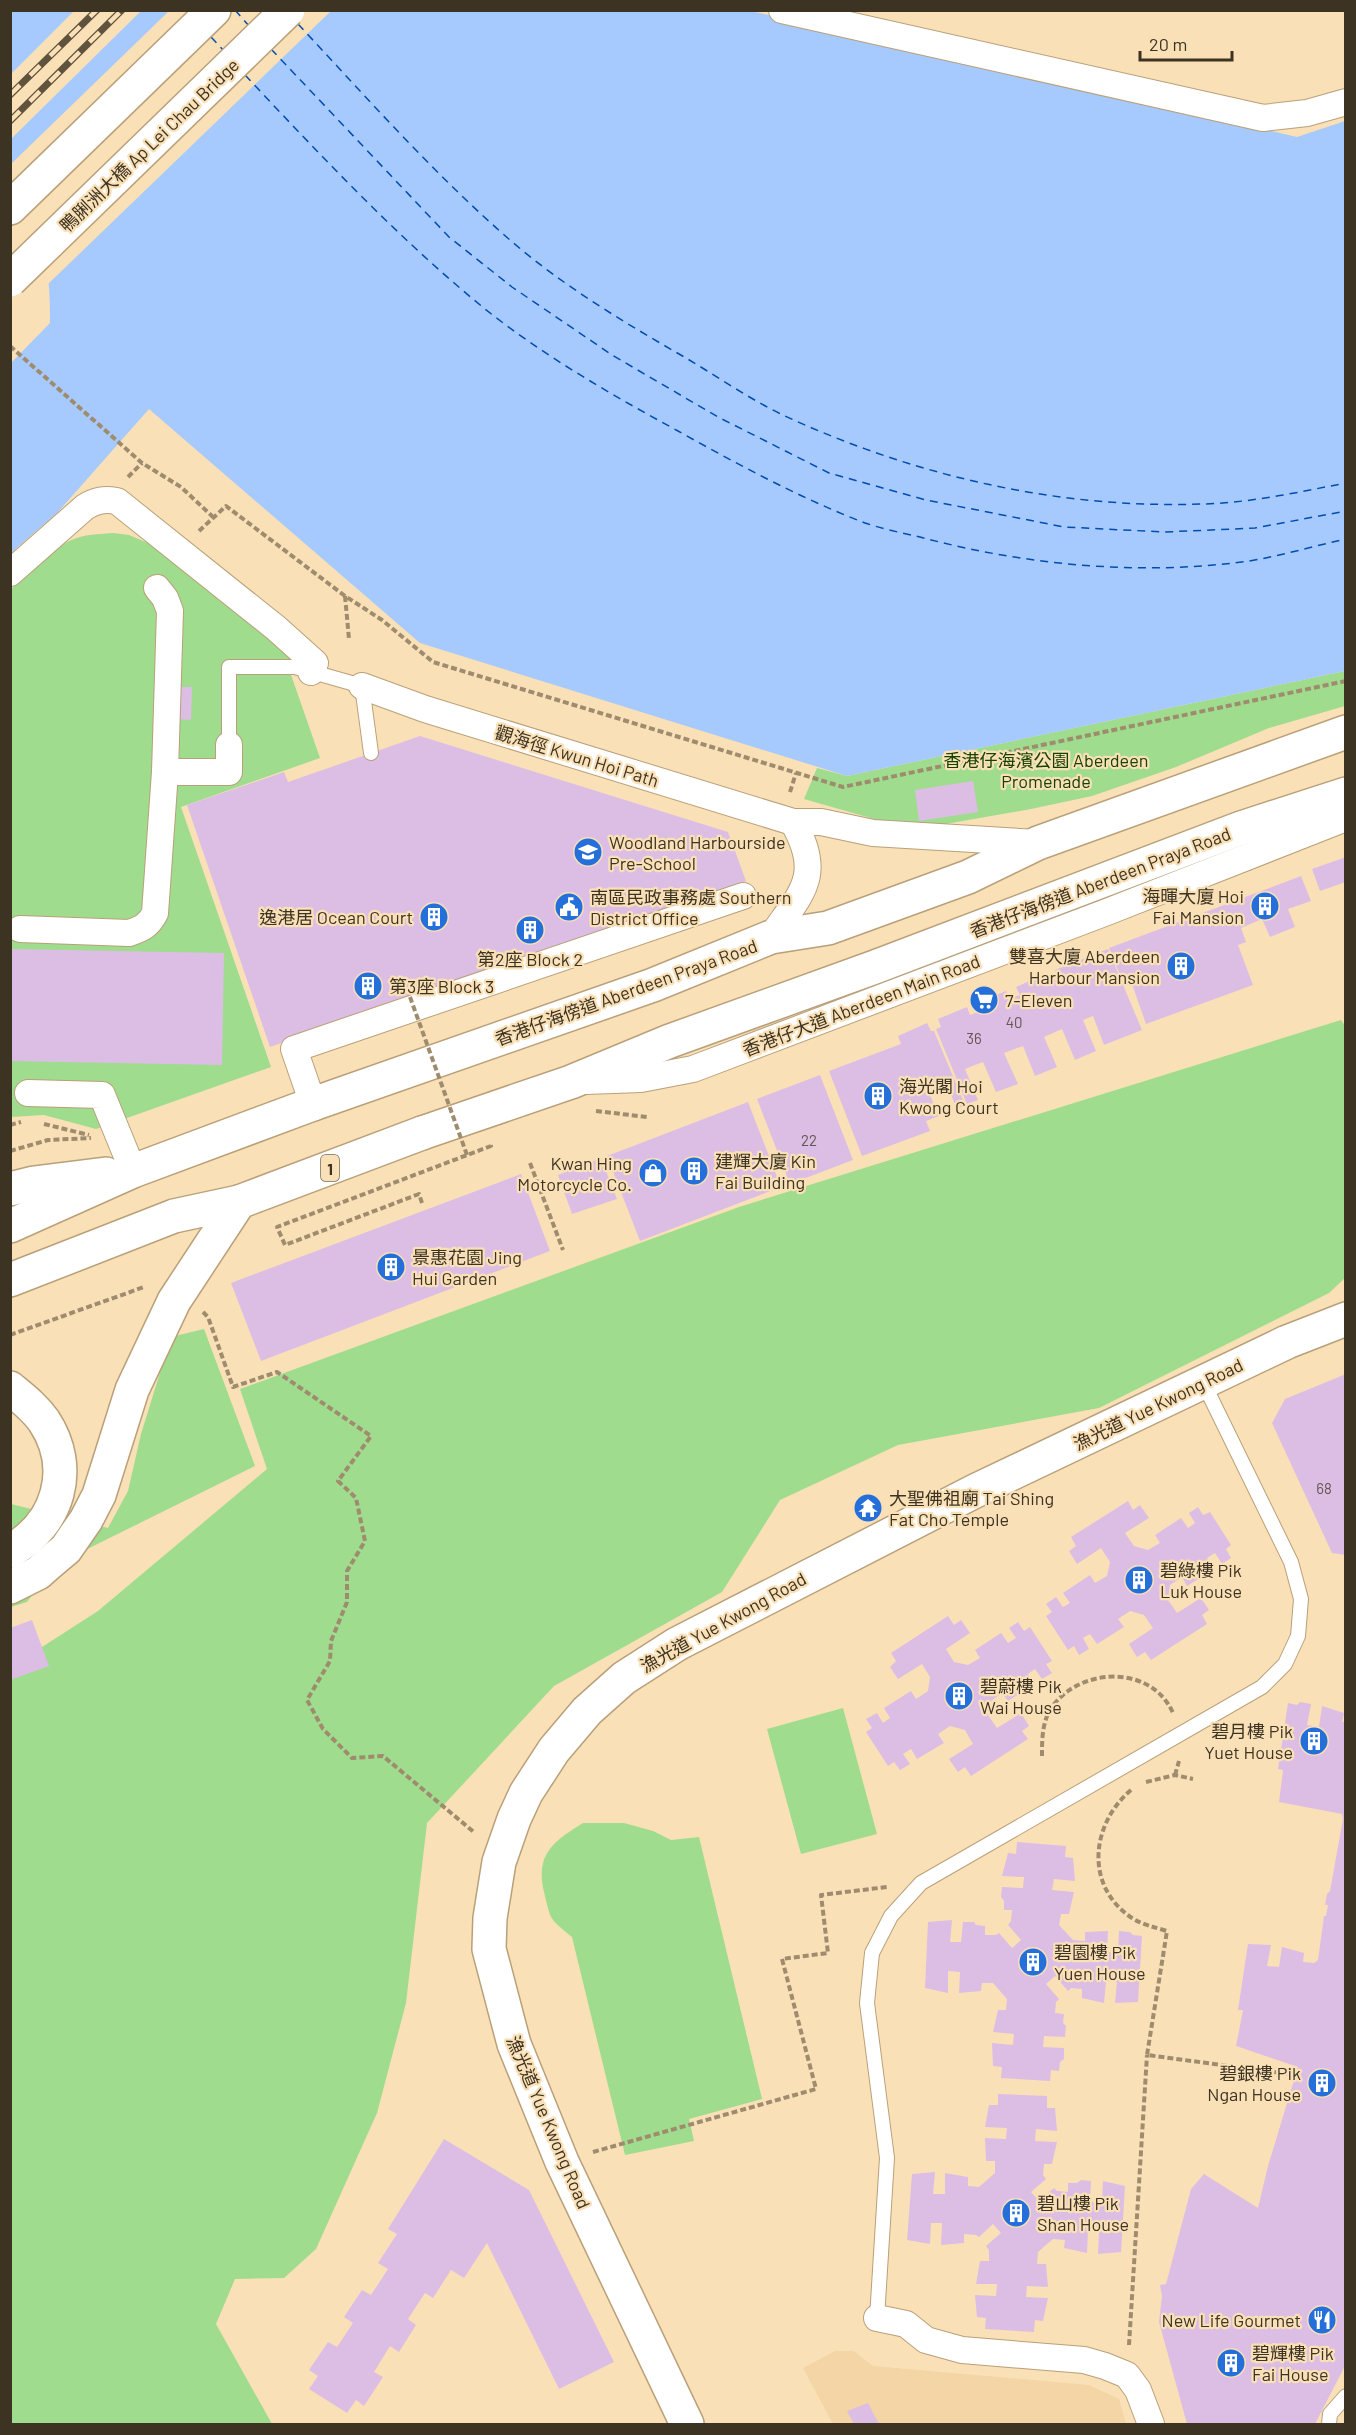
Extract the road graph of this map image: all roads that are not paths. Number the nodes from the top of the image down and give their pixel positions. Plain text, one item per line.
1 (214, 10) edge
2 (288, 10) edge
3 (782, 10) edge
4 (1346, 102) edge
5 (10, 208) edge
6 (10, 280) edge
7 (10, 573) edge
8 (157, 588) dead end
9 (313, 667) junction
10 (362, 686) junction
11 (1346, 732) edge
12 (229, 745) joint
13 (371, 753) dead end
14 (165, 772) junction
15 (1346, 794) edge
16 (790, 810) junction
17 (1346, 818) edge
18 (1038, 843) junction
19 (743, 896) dead end
20 (20, 929) dead end
21 (771, 938) junction
22 (28, 1093) dead end
23 (578, 1096) junction
24 (313, 1104) junction
25 (133, 1171) junction
26 (10, 1190) edge
27 (239, 1202) junction
28 (10, 1226) edge
29 (10, 1280) edge
30 (1346, 1319) edge
31 (1203, 1382) junction
32 (10, 1388) edge
33 (10, 1551) edge
34 (10, 1587) edge
35 (877, 2318) joint
36 (1346, 2396) edge
37 (687, 2424) edge
38 (1151, 2424) edge
39 (1329, 2424) edge

1 - 5 main road
2 - 6 main road, 鴨脷洲大橋 Ap Lei Chau Bridge, bridge
3 - 4 street
7 - 9 street
8 - 14 street
9 - 10 lane
9 - 12 lane
10 - 13 lane
10 - 16 street, 觀海徑 Kwun Hoi Path
11 - 18 main road, 香港仔海傍道 Aberdeen Praya Road
12 - 14 street
14 - 20 street
15 - 23 main road, 香港仔海傍道 Aberdeen Praya Road
16 - 18 street, 觀海徑 Kwun Hoi Path
16 - 21 street
17 - 23 street, 香港仔大道 Aberdeen Main Road
18 - 21 main road, 香港仔海傍道 Aberdeen Praya Road
19 - 24 street
21 - 24 main road, 香港仔海傍道 Aberdeen Praya Road
22 - 25 street
23 - 27 main road, 香港仔海傍道 Aberdeen Praya Road / 1
24 - 25 main road, 香港仔海傍道 Aberdeen Praya Road
25 - 26 main road
25 - 28 main road, 香港仔海傍道 Aberdeen Praya Road
27 - 29 main road, 香港仔海傍道 Aberdeen Praya Road / 1
27 - 34 main road
30 - 31 main road, 漁光道 Yue Kwong Road
31 - 35 lane
31 - 37 main road, 漁光道 Yue Kwong Road
32 - 33 main road
35 - 38 street
36 - 39 lane

